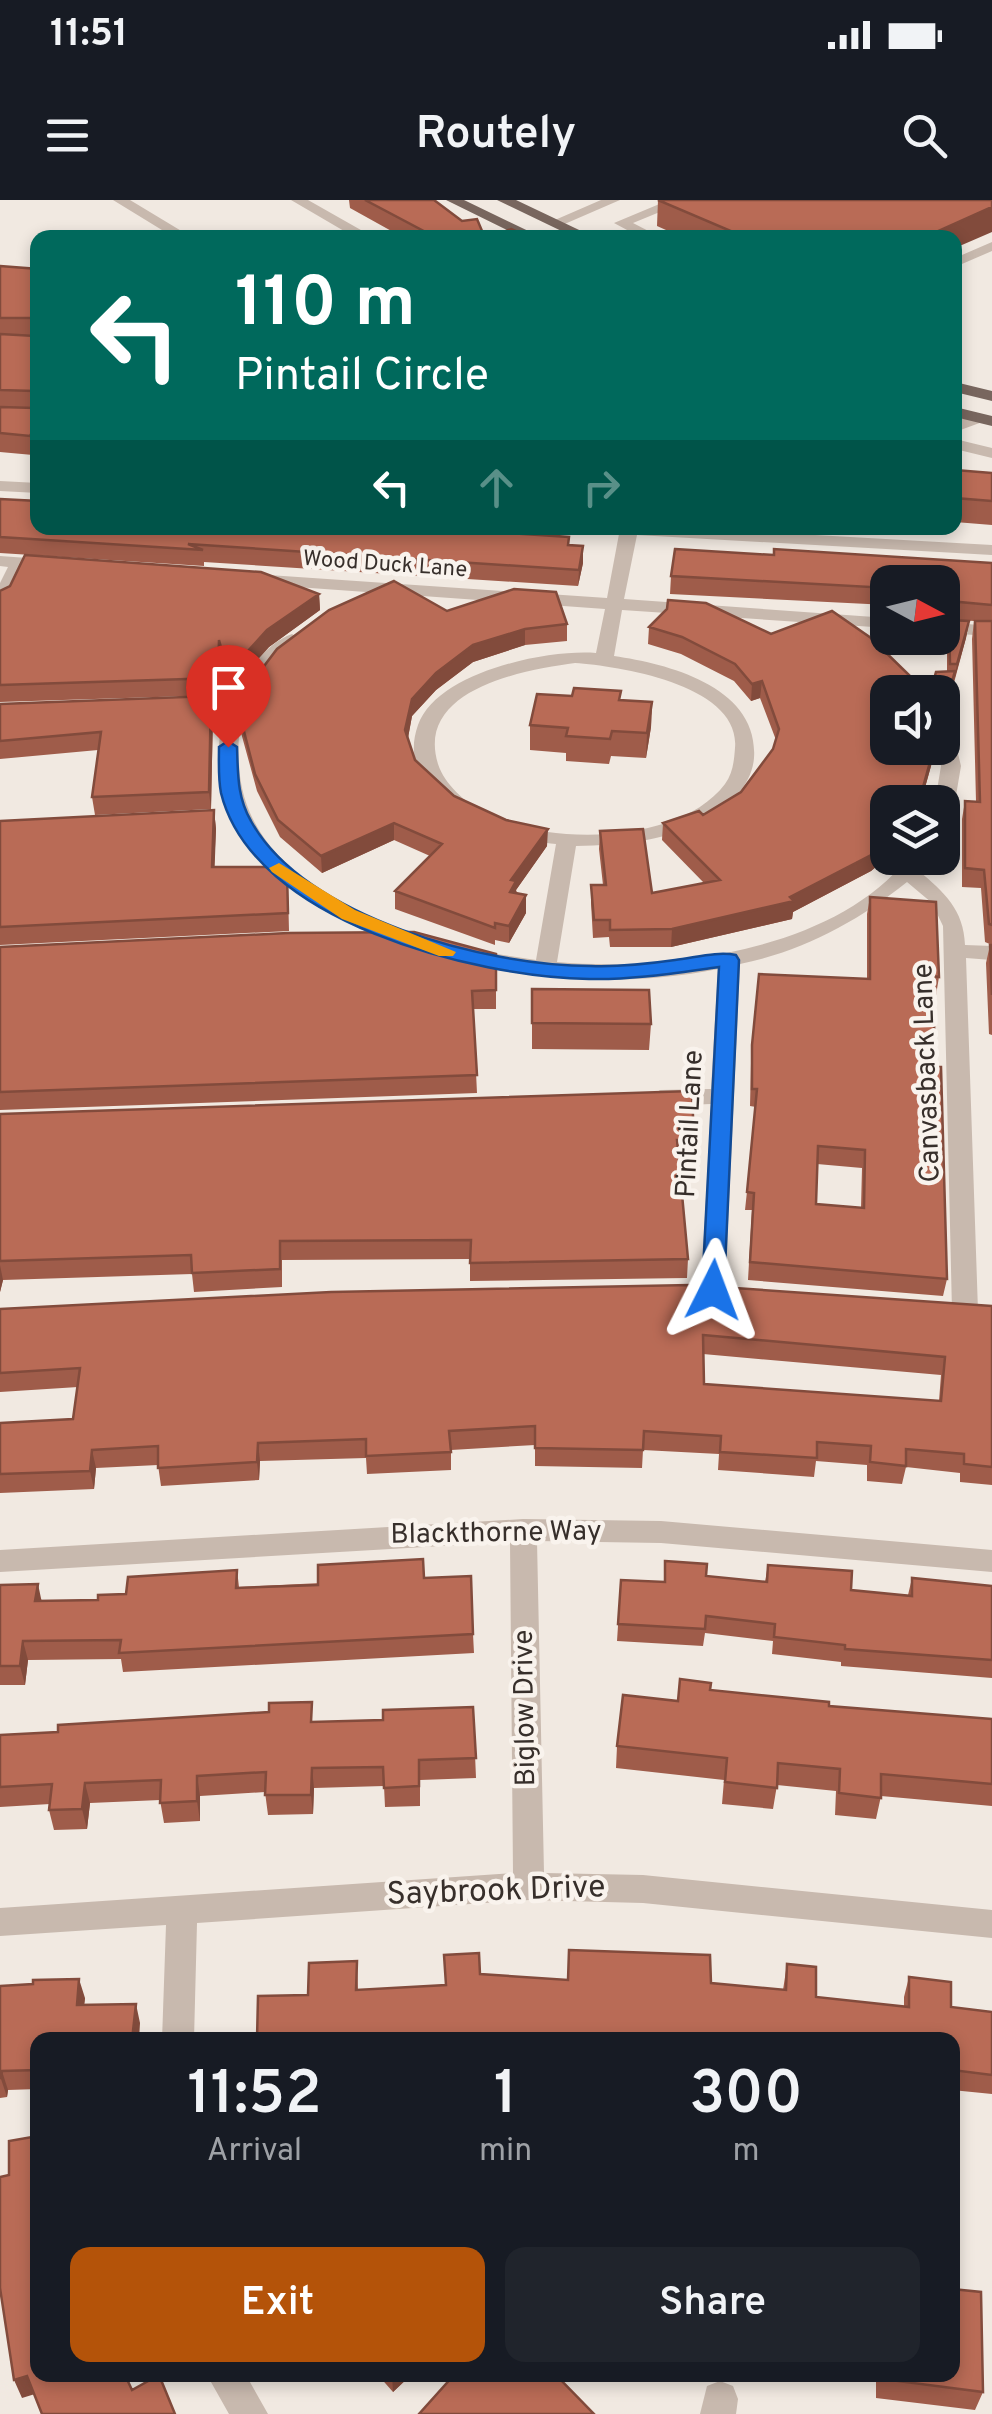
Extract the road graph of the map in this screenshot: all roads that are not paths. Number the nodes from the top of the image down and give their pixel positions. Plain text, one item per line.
1 (120, 200) edge
2 (298, 200) edge
3 (453, 200) edge
4 (485, 200) edge
5 (504, 200) edge
6 (613, 200) edge
7 (682, 200) edge
8 (172, 230) edge
9 (353, 230) edge
10 (519, 230) edge
11 (552, 230) edge
12 (637, 230) edge
13 (992, 246) edge
14 (962, 260) edge
15 (962, 390) edge
16 (992, 396) edge
17 (962, 446) edge
18 (992, 453) edge
19 (0, 486) edge
20 (30, 488) edge
21 (628, 535) edge
22 (866, 535) edge
23 (897, 536) edge
24 (992, 550) edge
25 (9, 562) edge
26 (76, 566) edge
27 (229, 577) edge
28 (382, 588) junction
29 (0, 601) edge
30 (613, 604) junction
31 (339, 610) edge
32 (833, 619) junction
33 (870, 622) edge
34 (960, 628) edge
35 (309, 629) edge
36 (992, 630) edge
37 (867, 640) edge
38 (604, 658) junction
39 (567, 841) junction
40 (901, 875) edge
41 (921, 875) edge
42 (398, 936) junction
43 (338, 940) edge
44 (955, 951) junction
45 (992, 953) edge
46 (729, 960) junction
47 (545, 970) junction
48 (723, 1096) junction
49 (644, 1098) edge
50 (713, 1291) edge
51 (992, 1314) edge
52 (523, 1530) junction
53 (0, 1561) edge
54 (992, 1561) edge
55 (529, 1886) junction
56 (182, 1908) junction
57 (0, 1922) edge
58 (992, 1924) edge
59 (178, 2032) edge
60 (229, 2382) edge
61 (250, 2414) edge

1 - 8 street
2 - 9 street
3 - 10 main road
4 - 11 main road
5 - 11 main road
6 - 11 street
7 - 12 street
13 - 14 street
15 - 16 main road
17 - 18 street
19 - 20 street
21 - 30 street
22 - 23 street
23 - 24 street
25 - 26 street
25 - 29 street
27 - 28 street, Wood Duck Lane
28 - 30 street, Wood Duck Lane
28 - 31 street
30 - 32 street, Wood Duck Lane
30 - 38 street
32 - 33 street, Wood Duck Lane
32 - 37 street
34 - 36 street
35 - 42 street
38 - 39 street
38 - 39 street
39 - 47 street
40 - 46 street
41 - 44 street, Canvasback Lane
42 - 43 street
42 - 47 street
44 - 45 street
44 - 51 street, Canvasback Lane
46 - 47 street
46 - 48 street, Pintail Lane
48 - 49 street
48 - 50 street, Pintail Lane
52 - 53 street, Blackthorne Way
52 - 54 street, Blackthorne Way
52 - 55 street, Biglow Drive
55 - 56 street, Saybrook Drive
55 - 58 street, Saybrook Drive
56 - 57 street, Saybrook Drive
56 - 59 street
60 - 61 street

